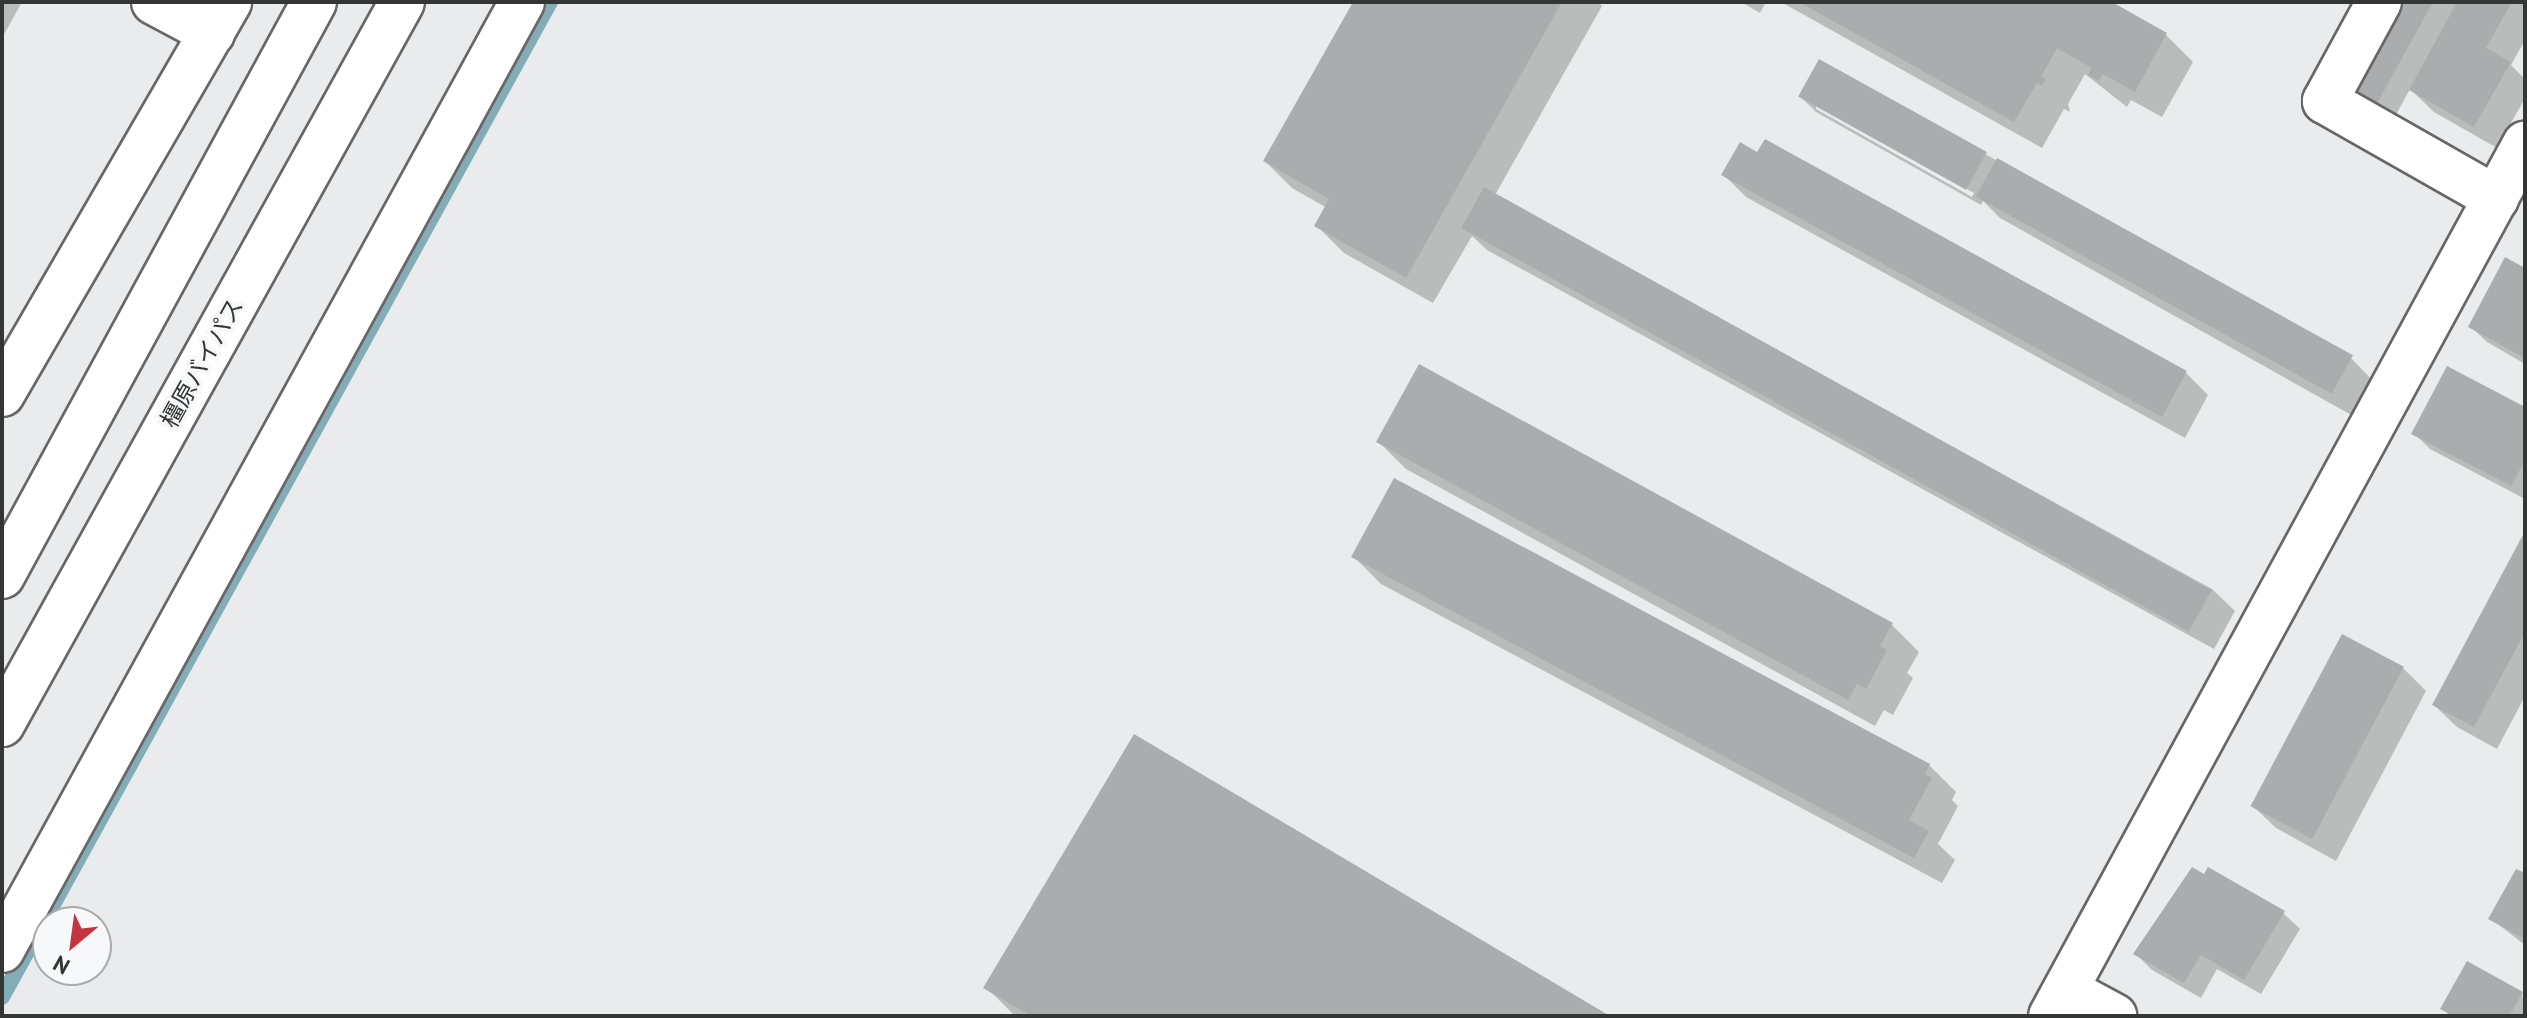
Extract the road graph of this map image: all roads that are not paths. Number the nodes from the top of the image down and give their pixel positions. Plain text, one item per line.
1 (154, 2) edge
2 (314, 2) edge
3 (402, 2) edge
4 (522, 2) edge
5 (2379, 2) edge
6 (221, 17) edge
7 (2525, 144) edge
8 (2496, 198) junction
9 (2, 394) edge
10 (2, 576) edge
11 (2, 724) edge
12 (2, 950) edge
13 (2058, 1003) edge
14 (2114, 1016) edge

1 - 6 main road
2 - 10 main road
3 - 11 main road, 橿原バイパス
4 - 12 main road
5 - 8 main road
6 - 9 main road
7 - 8 main road
8 - 13 main road
13 - 14 main road

